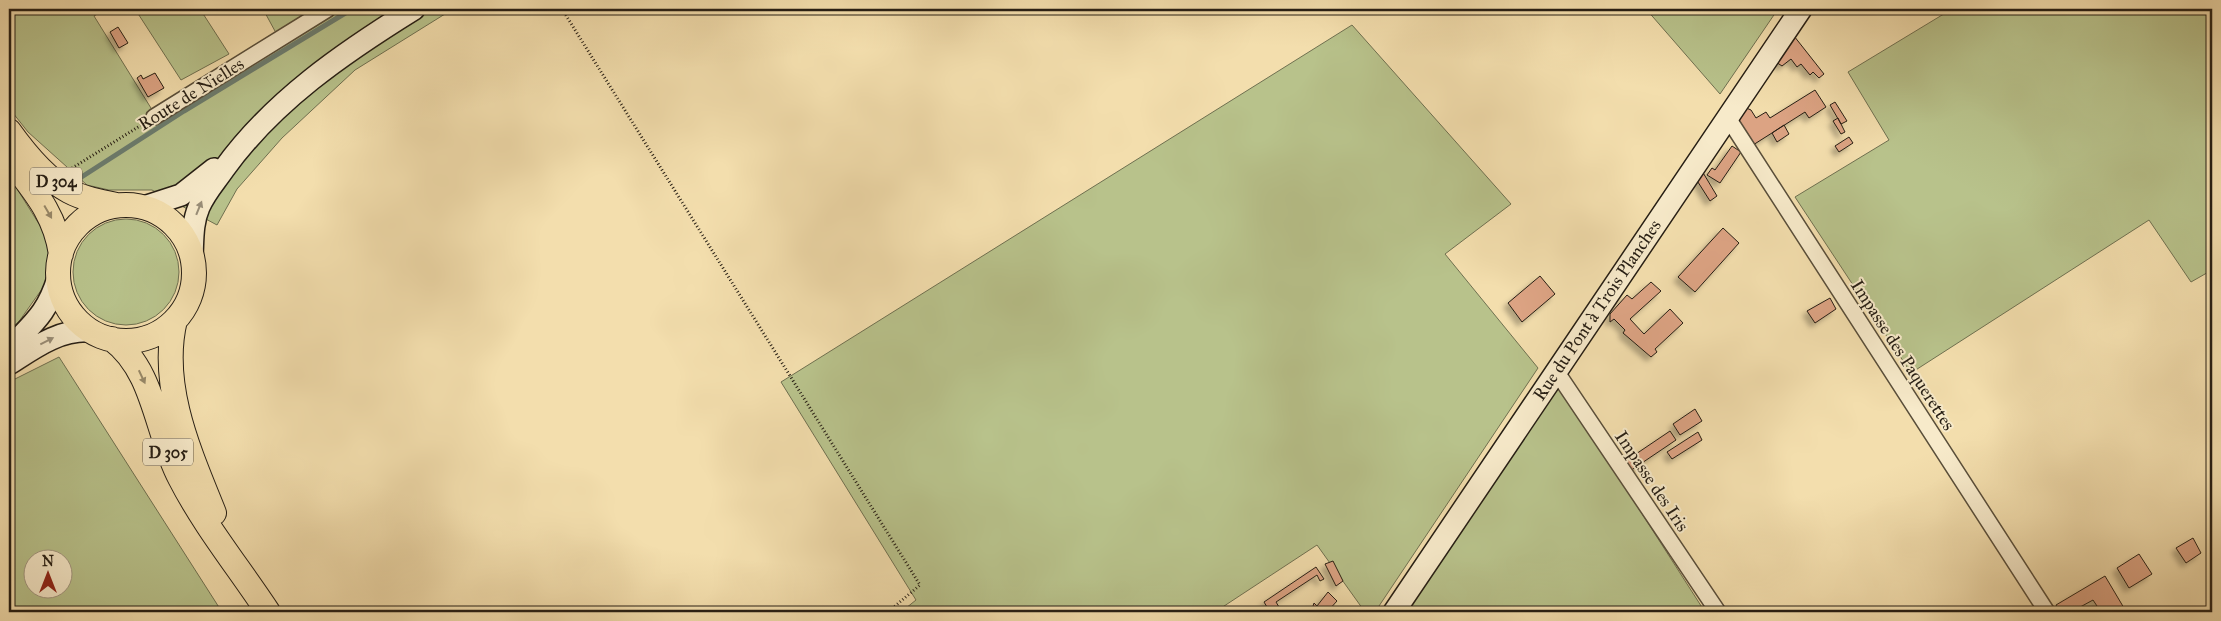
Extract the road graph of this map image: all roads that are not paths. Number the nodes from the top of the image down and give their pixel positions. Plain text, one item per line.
1 (328, 9) edge
2 (1801, 9) edge
3 (402, 12) edge
4 (154, 117) road end
5 (1728, 118) junction
6 (9, 132) edge
7 (241, 146) junction
8 (9, 158) edge
9 (119, 205) junction
10 (144, 207) junction
11 (61, 254) junction
12 (192, 256) junction
13 (58, 278) junction
14 (175, 320) junction
15 (102, 335) junction
16 (9, 349) edge
17 (9, 364) edge
18 (1556, 371) junction
19 (234, 561) junction
20 (268, 612) edge
21 (1394, 612) edge
22 (1718, 612) edge
23 (2046, 612) edge

1 - 4 street, Route de Nielles
2 - 5 street, Rue du Pont à Trois Planches
3 - 7 street
5 - 18 street, Rue du Pont à Trois Planches
5 - 23 street, Impasse des Paquerettes
6 - 9 main road, D 304
7 - 10 street
12 -> 7 street
8 -> 11 main road, D 304
9 - 10 main road
9 - 11 main road
10 - 12 main road
11 - 13 main road
12 - 14 main road
13 - 15 main road
13 - 16 street
14 - 15 main road
14 - 19 main road, D 305
17 -> 15 street
15 -> 19 main road, D 305
18 - 21 street, Rue du Pont à Trois Planches
18 - 22 street, Impasse des Iris
19 - 20 main road, D 305

